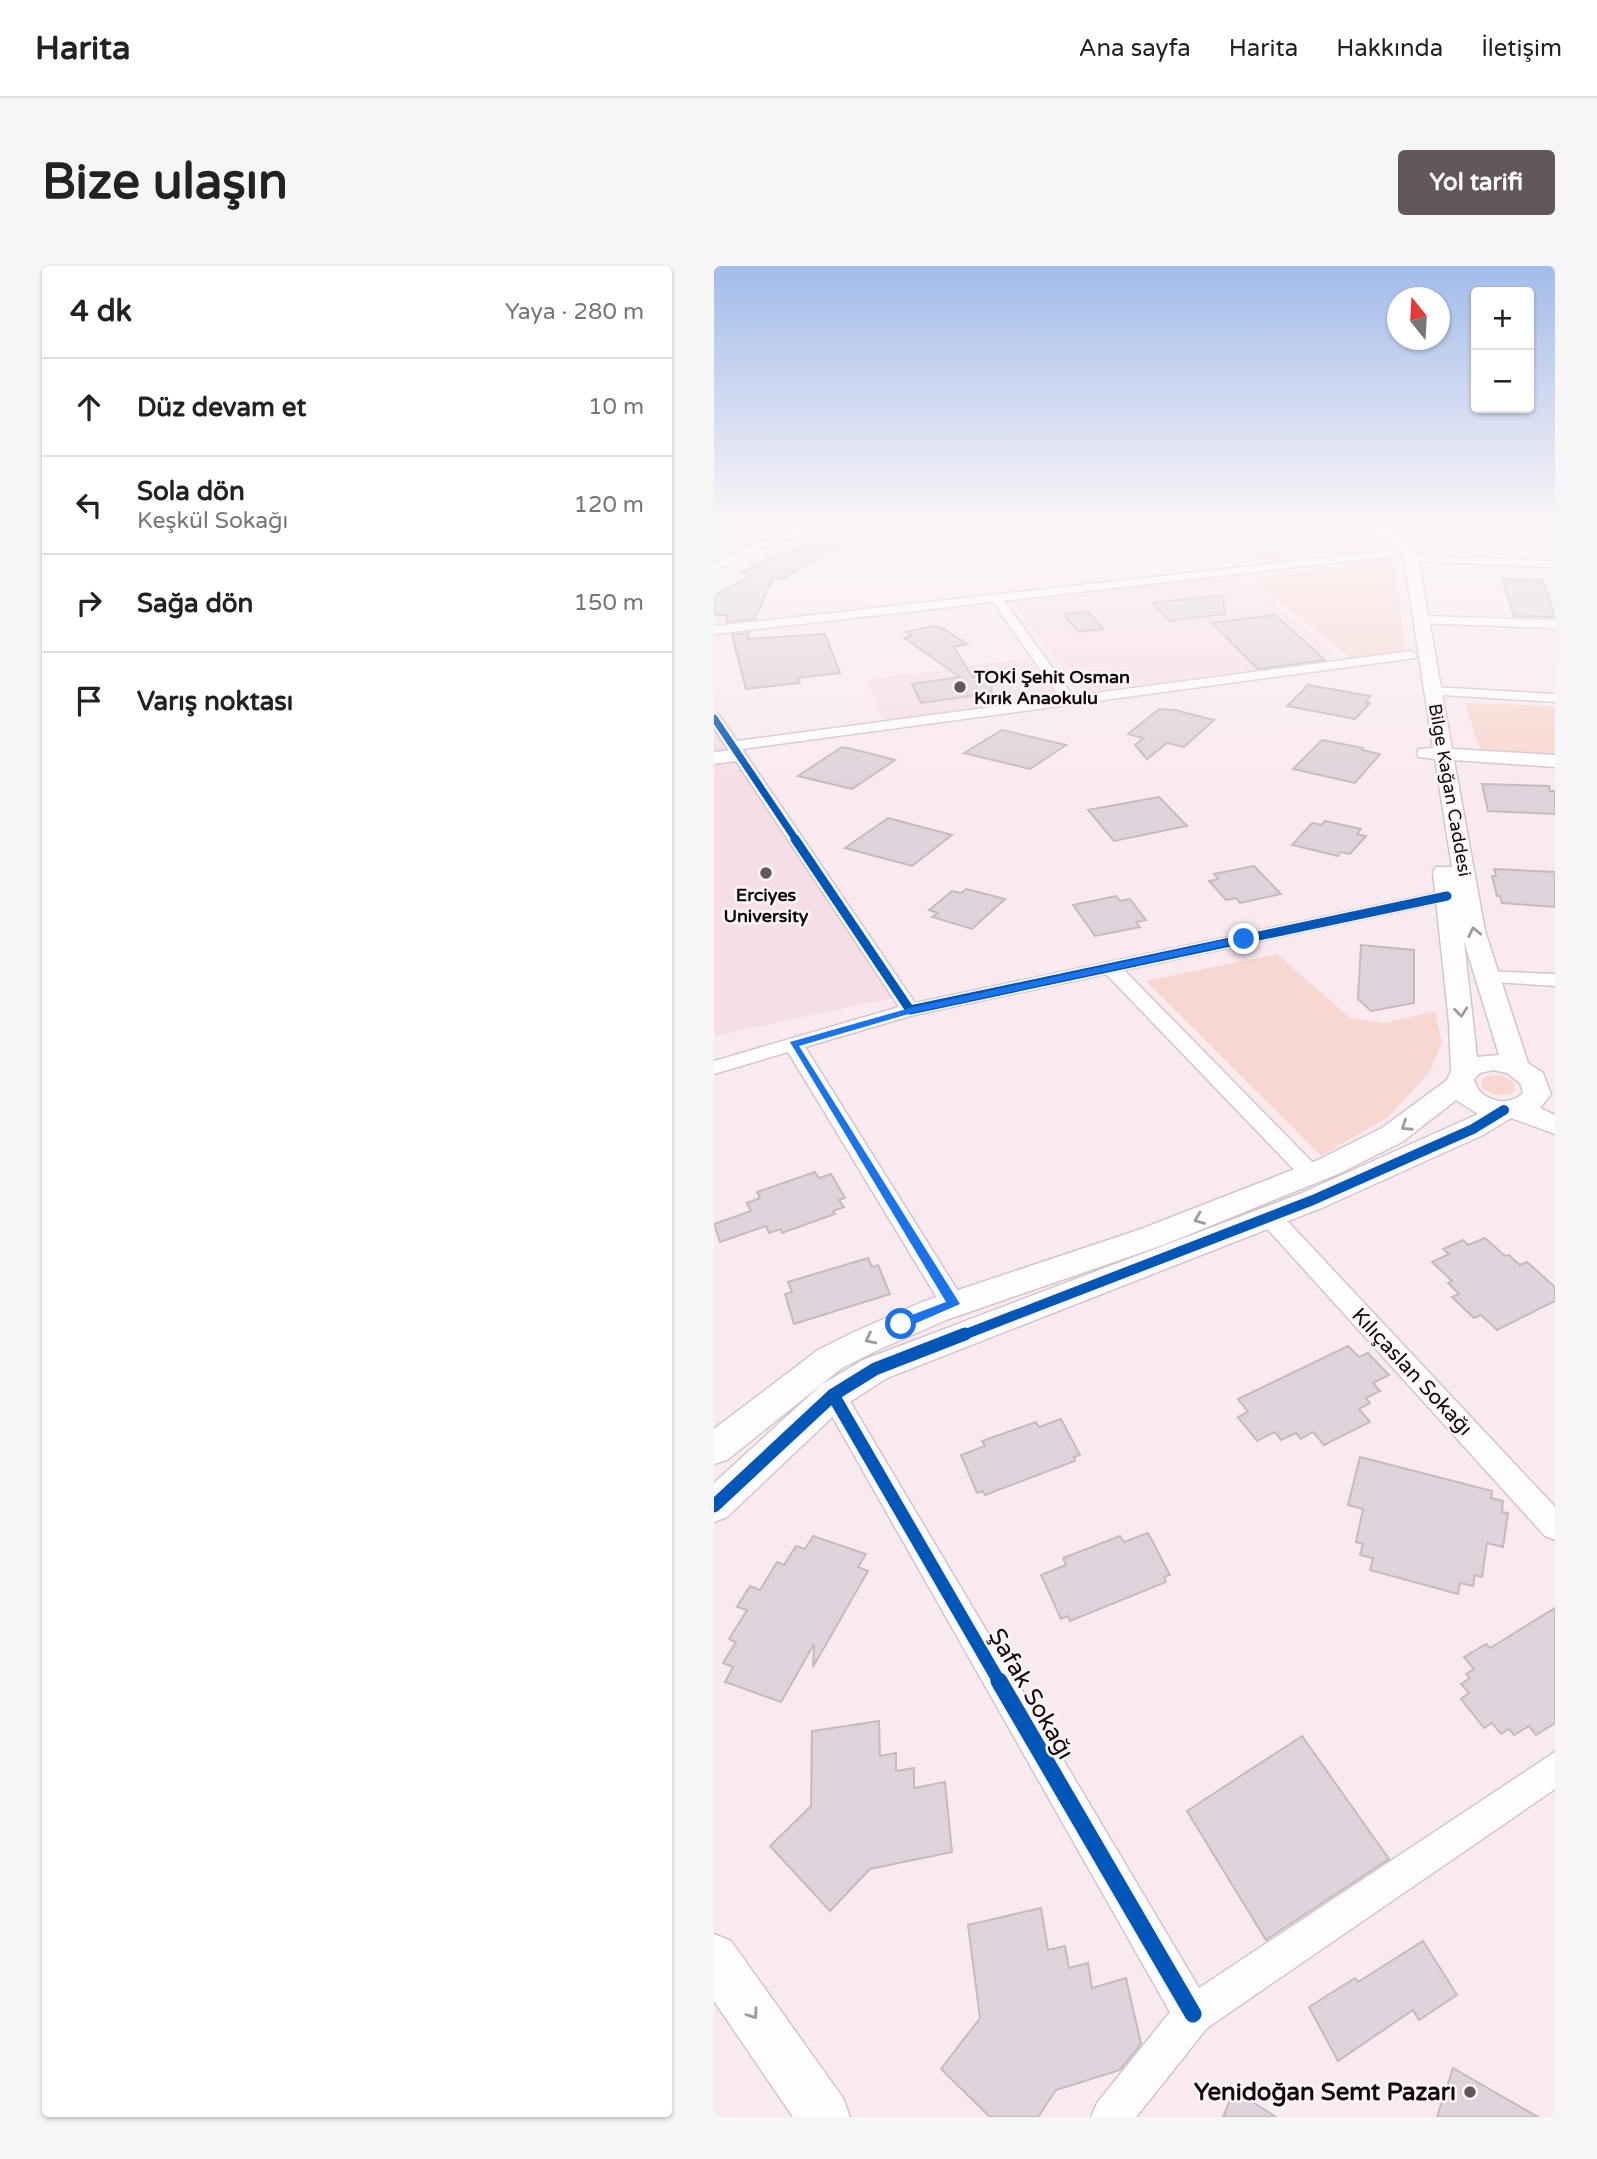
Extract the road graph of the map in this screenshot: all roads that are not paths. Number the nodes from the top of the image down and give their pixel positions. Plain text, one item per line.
1 (874, 611) edge
2 (1005, 611) edge
3 (1407, 611) edge
4 (1419, 611) edge
5 (1421, 620) junction
6 (1555, 624) edge
7 (714, 629) edge
8 (1411, 655) junction
9 (1433, 691) junction
10 (1555, 698) edge
11 (1069, 701) junction
12 (714, 718) edge
13 (728, 750) edge
14 (714, 758) edge
15 (1436, 758) junction
16 (1555, 761) edge
17 (1555, 769) edge
18 (1447, 896) junction
19 (1111, 968) junction
20 (1485, 978) junction
21 (1555, 980) edge
22 (910, 1010) junction
23 (793, 1044) junction
24 (714, 1068) edge
25 (1462, 1077) junction
26 (1535, 1079) edge
27 (1510, 1109) junction
28 (1555, 1125) edge
29 (1311, 1174) junction
30 (1269, 1217) junction
31 (954, 1304) junction
32 (833, 1395) junction
33 (714, 1449) edge
34 (714, 1506) edge
35 (1555, 1527) edge
36 (1555, 1769) edge
37 (714, 1958) edge
38 (1193, 2014) junction
39 (824, 2117) edge
40 (1111, 2117) edge

1 - 7 street
2 - 11 street
3 - 8 street, Bilge Kağan Caddesi
4 - 5 street, Bilge Kağan Caddesi
5 - 6 street
5 - 9 street, Bilge Kağan Caddesi
8 - 11 street
8 - 15 street, Bilge Kağan Caddesi
9 - 10 street
9 - 15 street, Bilge Kağan Caddesi
11 - 13 street
12 - 13 street
13 - 14 street
13 - 22 street
15 - 16 street
15 - 17 street
15 - 18 street, Bilge Kağan Caddesi
20 -> 15 street, Bilge Kağan Caddesi
18 - 19 street
18 -> 25 street, Bilge Kağan Caddesi
19 - 22 street
19 - 29 street
20 - 21 street
20 - 26 street, Bilge Kağan Caddesi
22 - 23 street
23 - 24 street
23 - 31 street
25 - 26 street
25 - 27 street
25 -> 29 street
26 - 27 street
27 - 28 street
27 - 30 street
29 -> 31 street
30 - 32 street
30 - 35 street, Kılıçaslan Sokağı
31 -> 33 street
32 - 34 street
32 - 38 street, Şafak Sokağı
36 - 38 street
37 -> 39 street
38 - 40 street

